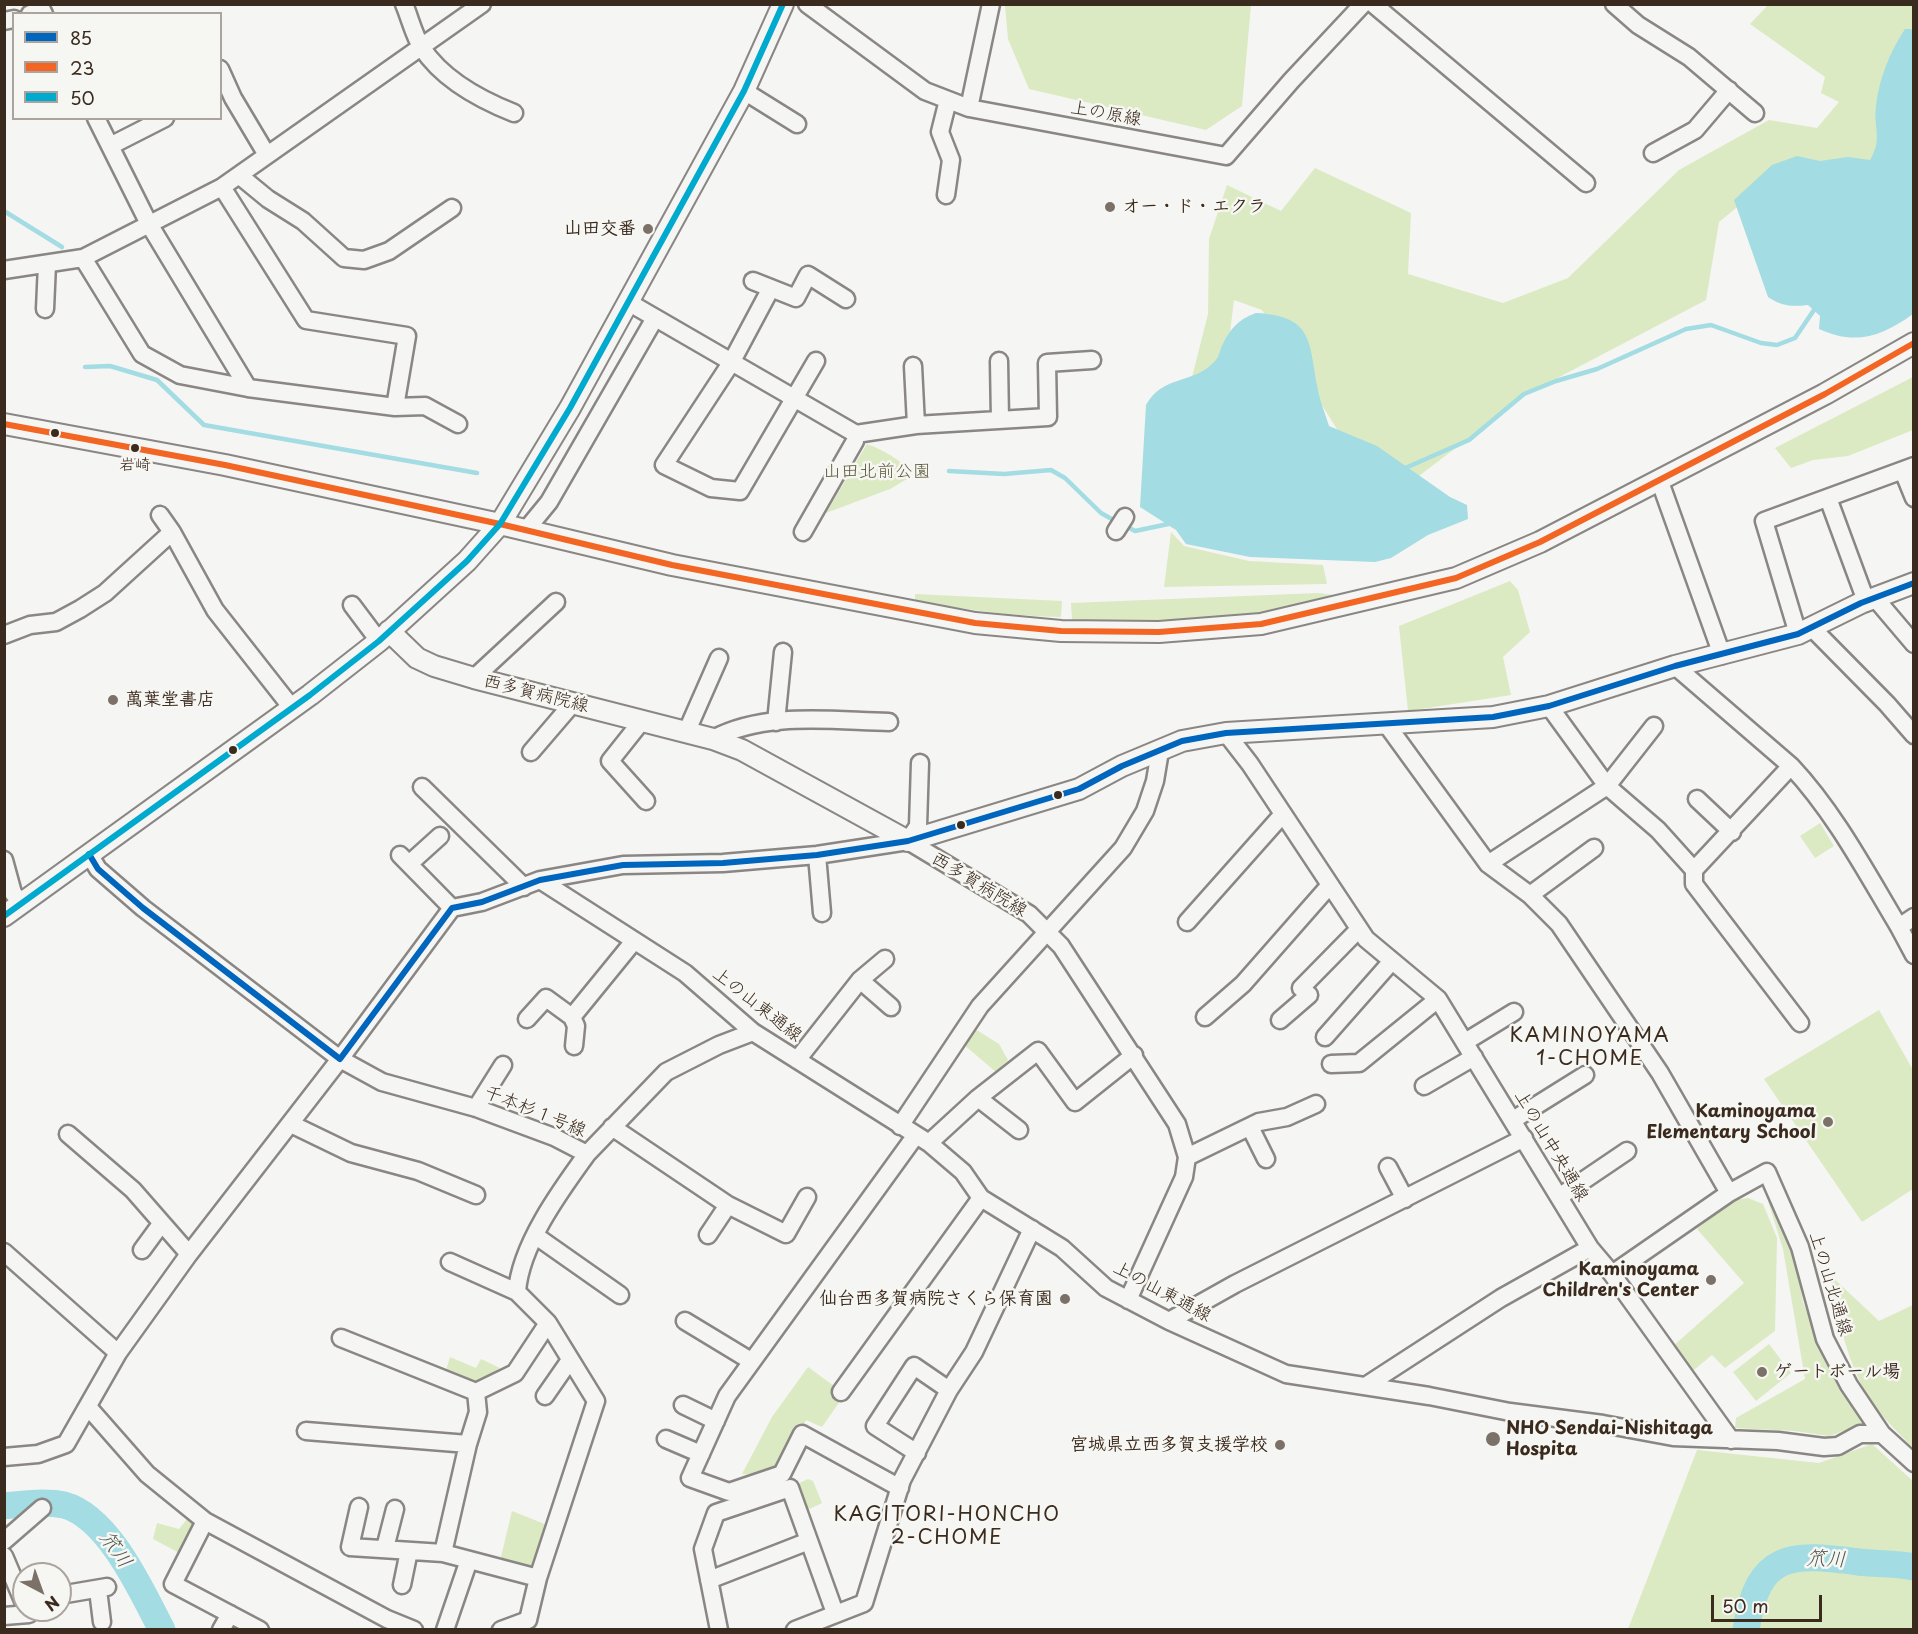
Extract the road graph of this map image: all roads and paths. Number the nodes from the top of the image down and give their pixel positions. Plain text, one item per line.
1 (404, 4) edge
2 (482, 4) edge
3 (783, 4) edge
4 (807, 4) edge
5 (991, 4) edge
6 (1362, 4) edge
7 (1372, 4) edge
8 (1614, 4) edge
9 (422, 48) junction
10 (222, 78) edge
11 (1729, 90) junction
12 (744, 91) junction
13 (227, 99) edge
14 (948, 100) junction
15 (969, 108) junction
16 (514, 113) dead end
17 (1755, 113) dead end
18 (97, 120) edge
19 (161, 120) edge
20 (797, 124) dead end
21 (110, 147) junction
22 (1653, 153) dead end
23 (267, 155) junction
24 (240, 176) junction
25 (1586, 183) dead end
26 (222, 187) junction
27 (946, 195) dead end
28 (452, 208) dead end
29 (149, 224) junction
30 (83, 258) junction
31 (46, 264) junction
32 (4, 270) edge
33 (753, 281) dead end
34 (771, 288) junction
35 (846, 299) dead end
36 (628, 302) junction
37 (45, 309) dead end
38 (655, 318) junction
39 (1914, 343) edge
40 (1092, 360) dead end
41 (816, 361) dead end
42 (999, 362) dead end
43 (730, 363) junction
44 (913, 366) dead end
45 (248, 388) junction
46 (794, 396) junction
47 (395, 407) junction
48 (1000, 420) junction
49 (4, 424) edge
50 (458, 424) dead end
51 (916, 425) junction
52 (856, 434) junction
53 (1908, 468) edge
54 (1659, 479) junction
55 (1828, 498) junction
56 (1914, 498) edge
57 (160, 515) dead end
58 (500, 524) junction
59 (526, 530) junction
60 (171, 532) junction
61 (803, 532) dead end
62 (1914, 583) edge
63 (1870, 600) junction
64 (556, 602) dead end
65 (352, 605) dead end
66 (1805, 631) junction
67 (4, 635) edge
68 (384, 636) junction
69 (1914, 644) edge
70 (783, 652) dead end
71 (1722, 655) junction
72 (719, 658) dead end
73 (1675, 666) junction
74 (474, 678) junction
75 (573, 703) junction
76 (1549, 706) junction
77 (292, 708) junction
78 (641, 722) junction
79 (776, 722) junction
80 (889, 722) dead end
81 (1387, 725) junction
82 (1654, 726) dead end
83 (686, 733) junction
84 (1226, 733) junction
85 (1914, 735) edge
86 (713, 739) junction
87 (1160, 751) junction
88 (531, 753) dead end
89 (920, 763) dead end
90 (1791, 766) junction
91 (1607, 786) junction
92 (422, 787) dead end
93 (1697, 799) dead end
94 (646, 801) dead end
95 (1283, 814) junction
96 (1732, 832) junction
97 (440, 836) dead end
98 (908, 841) junction
99 (1594, 848) dead end
100 (89, 855) junction
101 (817, 855) junction
102 (4, 860) edge
103 (1488, 864) junction
104 (1694, 870) junction
105 (540, 880) junction
106 (1330, 885) junction
107 (524, 887) junction
108 (1530, 895) junction
109 (21, 903) junction
110 (452, 908) junction
111 (822, 913) dead end
112 (4, 916) edge
113 (1914, 917) edge
114 (1186, 922) dead end
115 (1899, 927) junction
116 (1359, 929) junction
117 (1050, 932) junction
118 (634, 941) junction
119 (1914, 955) edge
120 (885, 959) dead end
121 (1392, 961) junction
122 (860, 980) junction
123 (1438, 999) junction
124 (891, 1007) dead end
125 (1514, 1012) dead end
126 (572, 1017) junction
127 (1205, 1017) dead end
128 (527, 1019) dead end
129 (1280, 1020) dead end
130 (1800, 1023) dead end
131 (753, 1032) junction
132 (1324, 1037) dead end
133 (1465, 1042) junction
134 (574, 1046) dead end
135 (1134, 1055) junction
136 (1474, 1057) junction
137 (340, 1059) junction
138 (797, 1060) junction
139 (1331, 1064) dead end
140 (503, 1065) dead end
141 (1585, 1075) dead end
142 (1424, 1086) dead end
143 (978, 1098) junction
144 (1316, 1104) dead end
145 (476, 1108) junction
146 (1513, 1120) junction
147 (291, 1124) junction
148 (900, 1126) junction
149 (612, 1127) junction
150 (1250, 1127) junction
151 (1020, 1131) dead end
152 (68, 1134) dead end
153 (1524, 1138) junction
154 (923, 1139) junction
155 (1627, 1151) dead end
156 (587, 1154) junction
157 (1187, 1157) junction
158 (1266, 1159) dead end
159 (1388, 1167) dead end
160 (1729, 1193) junction
161 (476, 1195) dead end
162 (807, 1197) dead end
163 (1559, 1197) junction
164 (981, 1198) junction
165 (1405, 1199) junction
166 (729, 1205) junction
167 (161, 1224) junction
168 (1032, 1229) junction
169 (708, 1235) dead end
170 (536, 1236) junction
171 (1590, 1248) junction
172 (142, 1250) dead end
173 (4, 1252) edge
174 (189, 1254) junction
175 (450, 1262) dead end
176 (1612, 1274) junction
177 (517, 1292) junction
178 (620, 1295) dead end
179 (1128, 1300) junction
180 (685, 1321) dead end
181 (1169, 1321) junction
182 (548, 1323) junction
183 (341, 1338) dead end
184 (118, 1353) junction
185 (570, 1360) junction
186 (751, 1361) junction
187 (1367, 1385) junction
188 (949, 1390) junction
189 (476, 1392) junction
190 (841, 1392) dead end
191 (545, 1396) dead end
192 (683, 1405) dead end
193 (89, 1408) junction
194 (716, 1421) junction
195 (306, 1431) dead end
196 (1882, 1434) junction
197 (666, 1439) dead end
198 (1731, 1440) junction
199 (468, 1444) junction
200 (917, 1453) junction
201 (701, 1454) junction
202 (4, 1457) edge
203 (1914, 1463) edge
204 (900, 1488) junction
205 (359, 1507) dead end
206 (42, 1508) dead end
207 (395, 1509) dead end
208 (205, 1521) junction
209 (4, 1541) edge
210 (809, 1541) junction
211 (385, 1548) junction
212 (409, 1551) junction
213 (443, 1553) junction
214 (4, 1556) edge
215 (469, 1560) junction
216 (12, 1574) edge
217 (538, 1578) junction
218 (709, 1580) junction
219 (402, 1585) dead end
220 (72, 1593) edge
221 (835, 1613) junction
222 (230, 1614) junction
223 (102, 1622) dead end
224 (384, 1624) edge
225 (221, 1629) edge
226 (260, 1629) edge
227 (414, 1629) edge
228 (445, 1629) edge
229 (501, 1629) edge
230 (718, 1629) edge
231 (795, 1629) edge

1 - 9 street
2 - 9 street
3 - 12 street
4 - 14 street, 上の原線
5 - 15 street
6 - 15 street, 上の原線
7 - 25 street
8 - 11 street
9 - 16 street
9 - 23 street
10 - 13 street
11 - 17 street
11 - 22 street
12 - 20 street
12 - 36 street
13 - 23 street
14 - 15 street, 上の原線
14 - 27 street
18 - 21 street
19 - 21 street
21 - 29 street
23 - 24 street
24 - 26 street
24 - 28 street
26 - 29 street
26 - 47 street
29 - 30 street
29 - 45 street
30 - 31 street
30 - 45 street
31 - 32 street
31 - 37 street
33 - 34 street
34 - 35 street
34 - 43 street
36 - 38 street
36 - 58 street
38 - 43 street
38 - 59 street
39 - 54 street
40 - 48 street
41 - 46 street
42 - 48 street
43 - 46 street
43 - 46 street
44 - 51 street
45 - 47 street
46 - 52 street
47 - 50 street
48 - 51 street
49 - 58 street
51 - 52 street
52 - 61 street
53 - 55 street
53 - 56 street
54 - 59 street
54 - 71 street
55 - 63 street
55 - 66 street
57 - 60 street
58 - 59 street
58 - 68 street
60 - 67 street
60 - 77 street
62 - 63 street
63 - 66 street
63 - 69 street
64 - 74 street
65 - 68 street
66 - 71 street
66 - 85 street
68 - 74 street, 西多賀病院線
68 - 77 street
70 - 79 street
71 - 73 street
72 - 83 street
73 - 76 street
73 - 90 street
74 - 75 street, 西多賀病院線
75 - 78 street, 西多賀病院線
75 - 88 street
76 - 81 street
76 - 91 street
77 - 100 street
78 - 83 street, 西多賀病院線
78 - 94 street
79 - 80 street
79 - 86 street
81 - 84 street
81 - 103 street
82 - 91 street
83 - 86 street, 西多賀病院線
84 - 87 street
84 - 95 street, 上の山中央通線
86 - 98 street, 西多賀病院線
87 - 98 street
87 - 117 street
89 - 98 street
90 - 96 street
90 - 115 street
91 - 103 street
91 - 104 street
92 - 107 street
93 - 96 street
95 - 106 street, 上の山中央通線
95 - 114 street
96 - 104 street
97 - 110 street
98 - 101 street
98 - 117 street, 西多賀病院線
99 - 108 street
100 - 109 street
100 - 137 street, 千本杉１号線
101 - 105 street
101 - 111 street
102 - 109 street
103 - 108 street
104 - 130 street
105 - 107 street
105 - 118 street, 上の山東通線
106 - 116 street, 上の山中央通線
106 - 127 street
107 - 110 street
108 - 160 street
109 - 112 street
110 - 137 street
113 - 115 street
115 - 119 street
116 - 121 street, 上の山中央通線
116 - 129 street
117 - 135 street, 西多賀病院線
117 - 148 street
118 - 126 street
118 - 131 street, 上の山東通線
120 - 122 street
121 - 123 street, 上の山中央通線
121 - 132 street
122 - 124 street
122 - 138 street
123 - 133 street, 上の山中央通線
123 - 139 street
125 - 133 street
126 - 128 street
126 - 134 street
131 - 138 street, 上の山東通線
131 - 149 street, 千本杉１号線
133 - 136 street, 上の山中央通線
135 - 143 street
135 - 157 street, 西多賀病院線
136 - 142 street
136 - 146 street, 上の山中央通線
137 - 145 street, 千本杉１号線
137 - 147 street
138 - 148 street, 上の山東通線
140 - 145 street
141 - 146 street
143 - 151 street
143 - 154 street
144 - 150 street
145 - 156 street, 千本杉１号線
146 - 153 street, 上の山中央通線
147 - 161 street
147 - 174 street
148 - 154 street, 上の山東通線
149 - 156 street, 千本杉１号線
149 - 166 street
150 - 157 street
150 - 158 street
152 - 167 street
153 - 163 street, 上の山中央通線
153 - 165 street
154 - 164 street, 上の山東通線
154 - 186 street
155 - 163 street
156 - 170 street
157 - 179 street
159 - 165 street
160 - 176 street, 上の山北通線
160 - 196 street, 上の山北通線
162 - 166 street
163 - 171 street, 上の山中央通線
164 - 168 street, 上の山東通線
164 - 190 street
165 - 181 street
166 - 169 street
167 - 172 street
167 - 174 street
168 - 179 street, 上の山東通線
168 - 188 street
170 - 177 street
170 - 178 street
171 - 176 street, 上の山中央通線
171 - 187 street
173 - 184 street
174 - 184 street
175 - 177 street
176 - 198 street, 上の山中央通線
177 - 182 street
179 - 181 street, 上の山東通線
180 - 186 street
181 - 187 street, 上の山東通線
182 - 185 street
182 - 189 street
183 - 189 street
184 - 193 street
185 - 191 street
185 - 217 street
186 - 194 street
187 - 198 street, 上の山東通線
188 - 200 street
188 - 200 street
189 - 199 street
192 - 194 street
193 - 202 street
193 - 208 street
194 - 201 street
195 - 199 street
196 - 198 street, 上の山東通線
196 - 203 street, 上の山北通線
197 - 201 street
199 - 213 street
200 - 204 street
201 - 204 street
204 - 221 street
205 - 211 street
206 - 209 street
207 - 211 street
208 - 222 street
208 - 224 street
210 - 218 street
210 - 218 street
210 - 221 street
211 - 212 street
212 - 213 street
212 - 219 street
213 - 215 street
214 - 216 street
215 - 217 street
215 - 228 street
217 - 229 street
218 - 230 street
220 - 223 street
221 - 231 street
222 - 225 street
222 - 226 street
224 - 227 street

